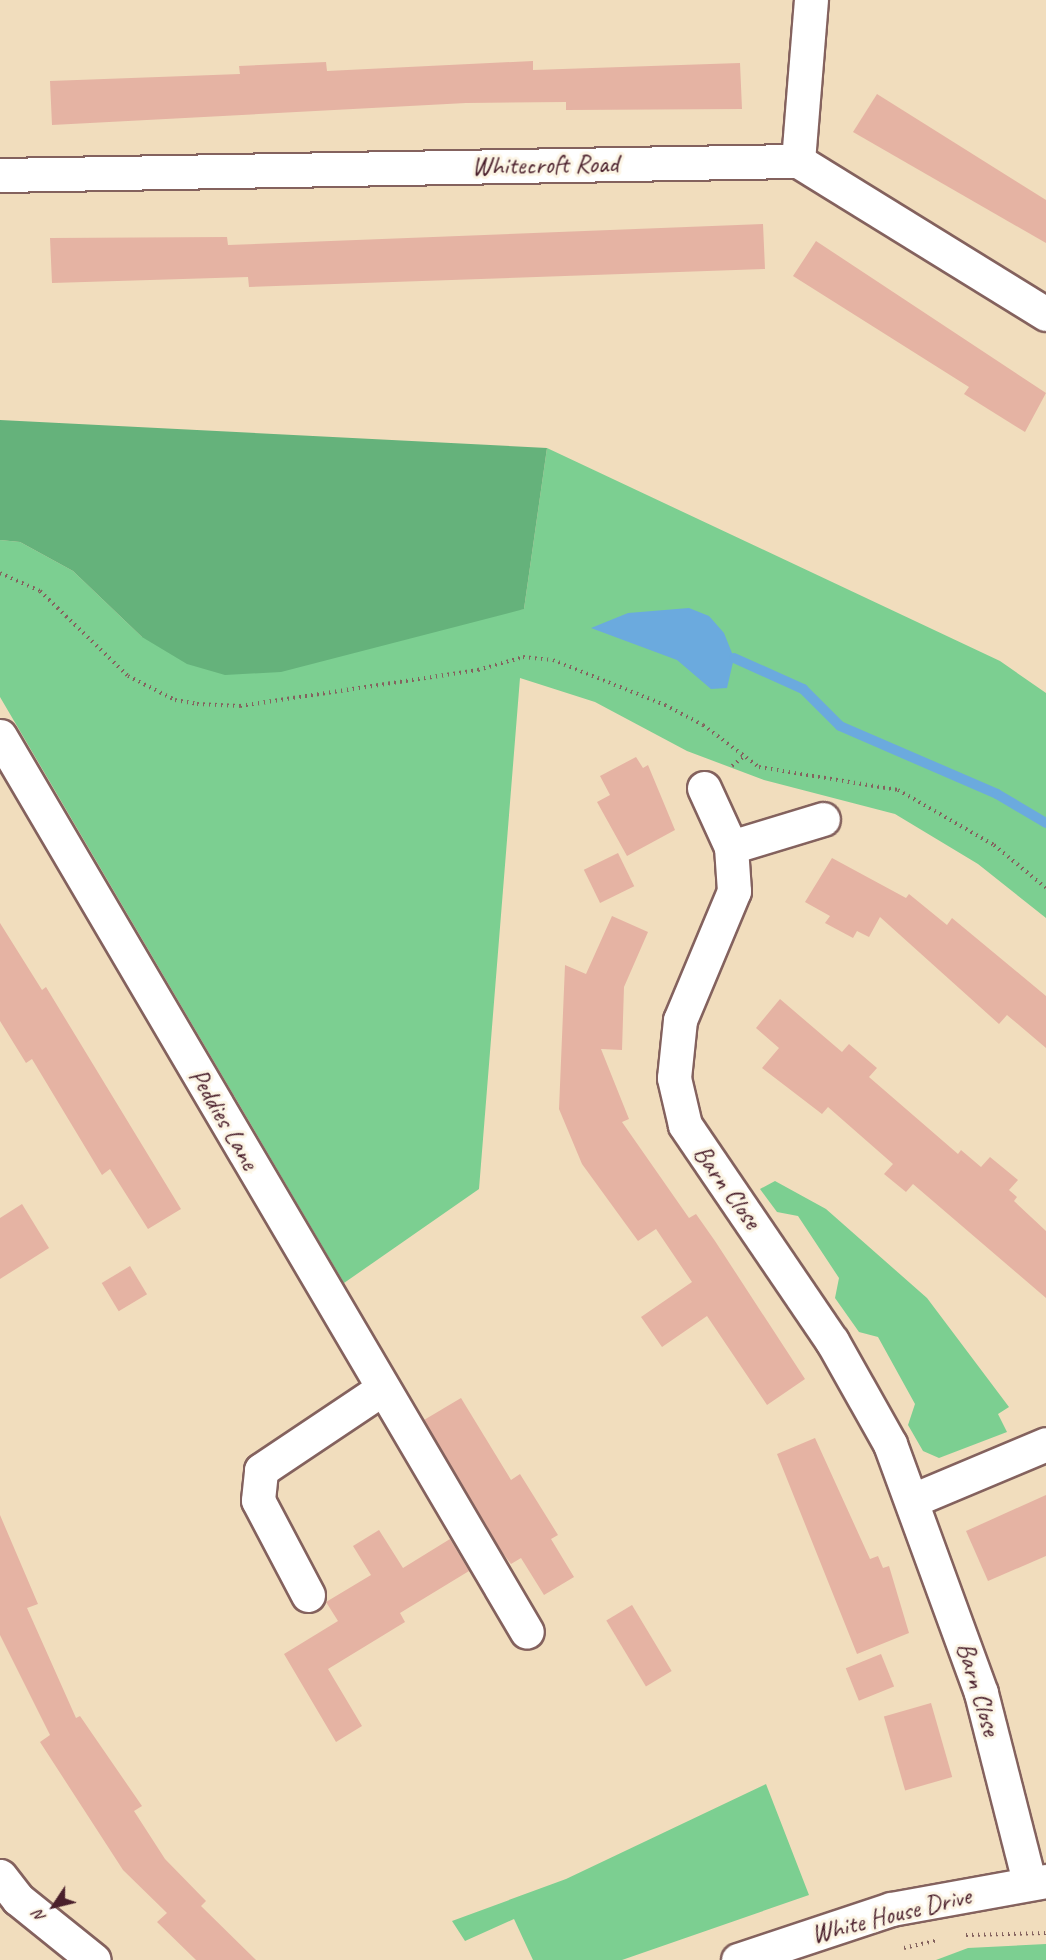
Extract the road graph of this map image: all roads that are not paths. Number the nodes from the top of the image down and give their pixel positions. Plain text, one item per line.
1 (811, 0) edge
2 (798, 161) junction
3 (0, 175) edge
4 (1046, 314) edge
5 (0, 736) edge
6 (704, 788) dead end
7 (823, 819) dead end
8 (731, 847) junction
9 (382, 1389) junction
10 (1046, 1444) edge
11 (913, 1500) junction
12 (308, 1595) dead end
13 (527, 1632) dead end
14 (0, 1876) edge
15 (1037, 1881) edge
16 (94, 1960) edge
17 (738, 1960) edge

1 - 2 street
2 - 3 street, Whitecroft Road
2 - 4 street
5 - 9 street, Peddies Lane
6 - 8 street, Barn Close
7 - 8 street
8 - 11 street, Barn Close
9 - 12 street
9 - 13 street, Peddies Lane
10 - 11 street
11 - 15 street, Barn Close
14 - 16 street
15 - 17 street, White House Drive

